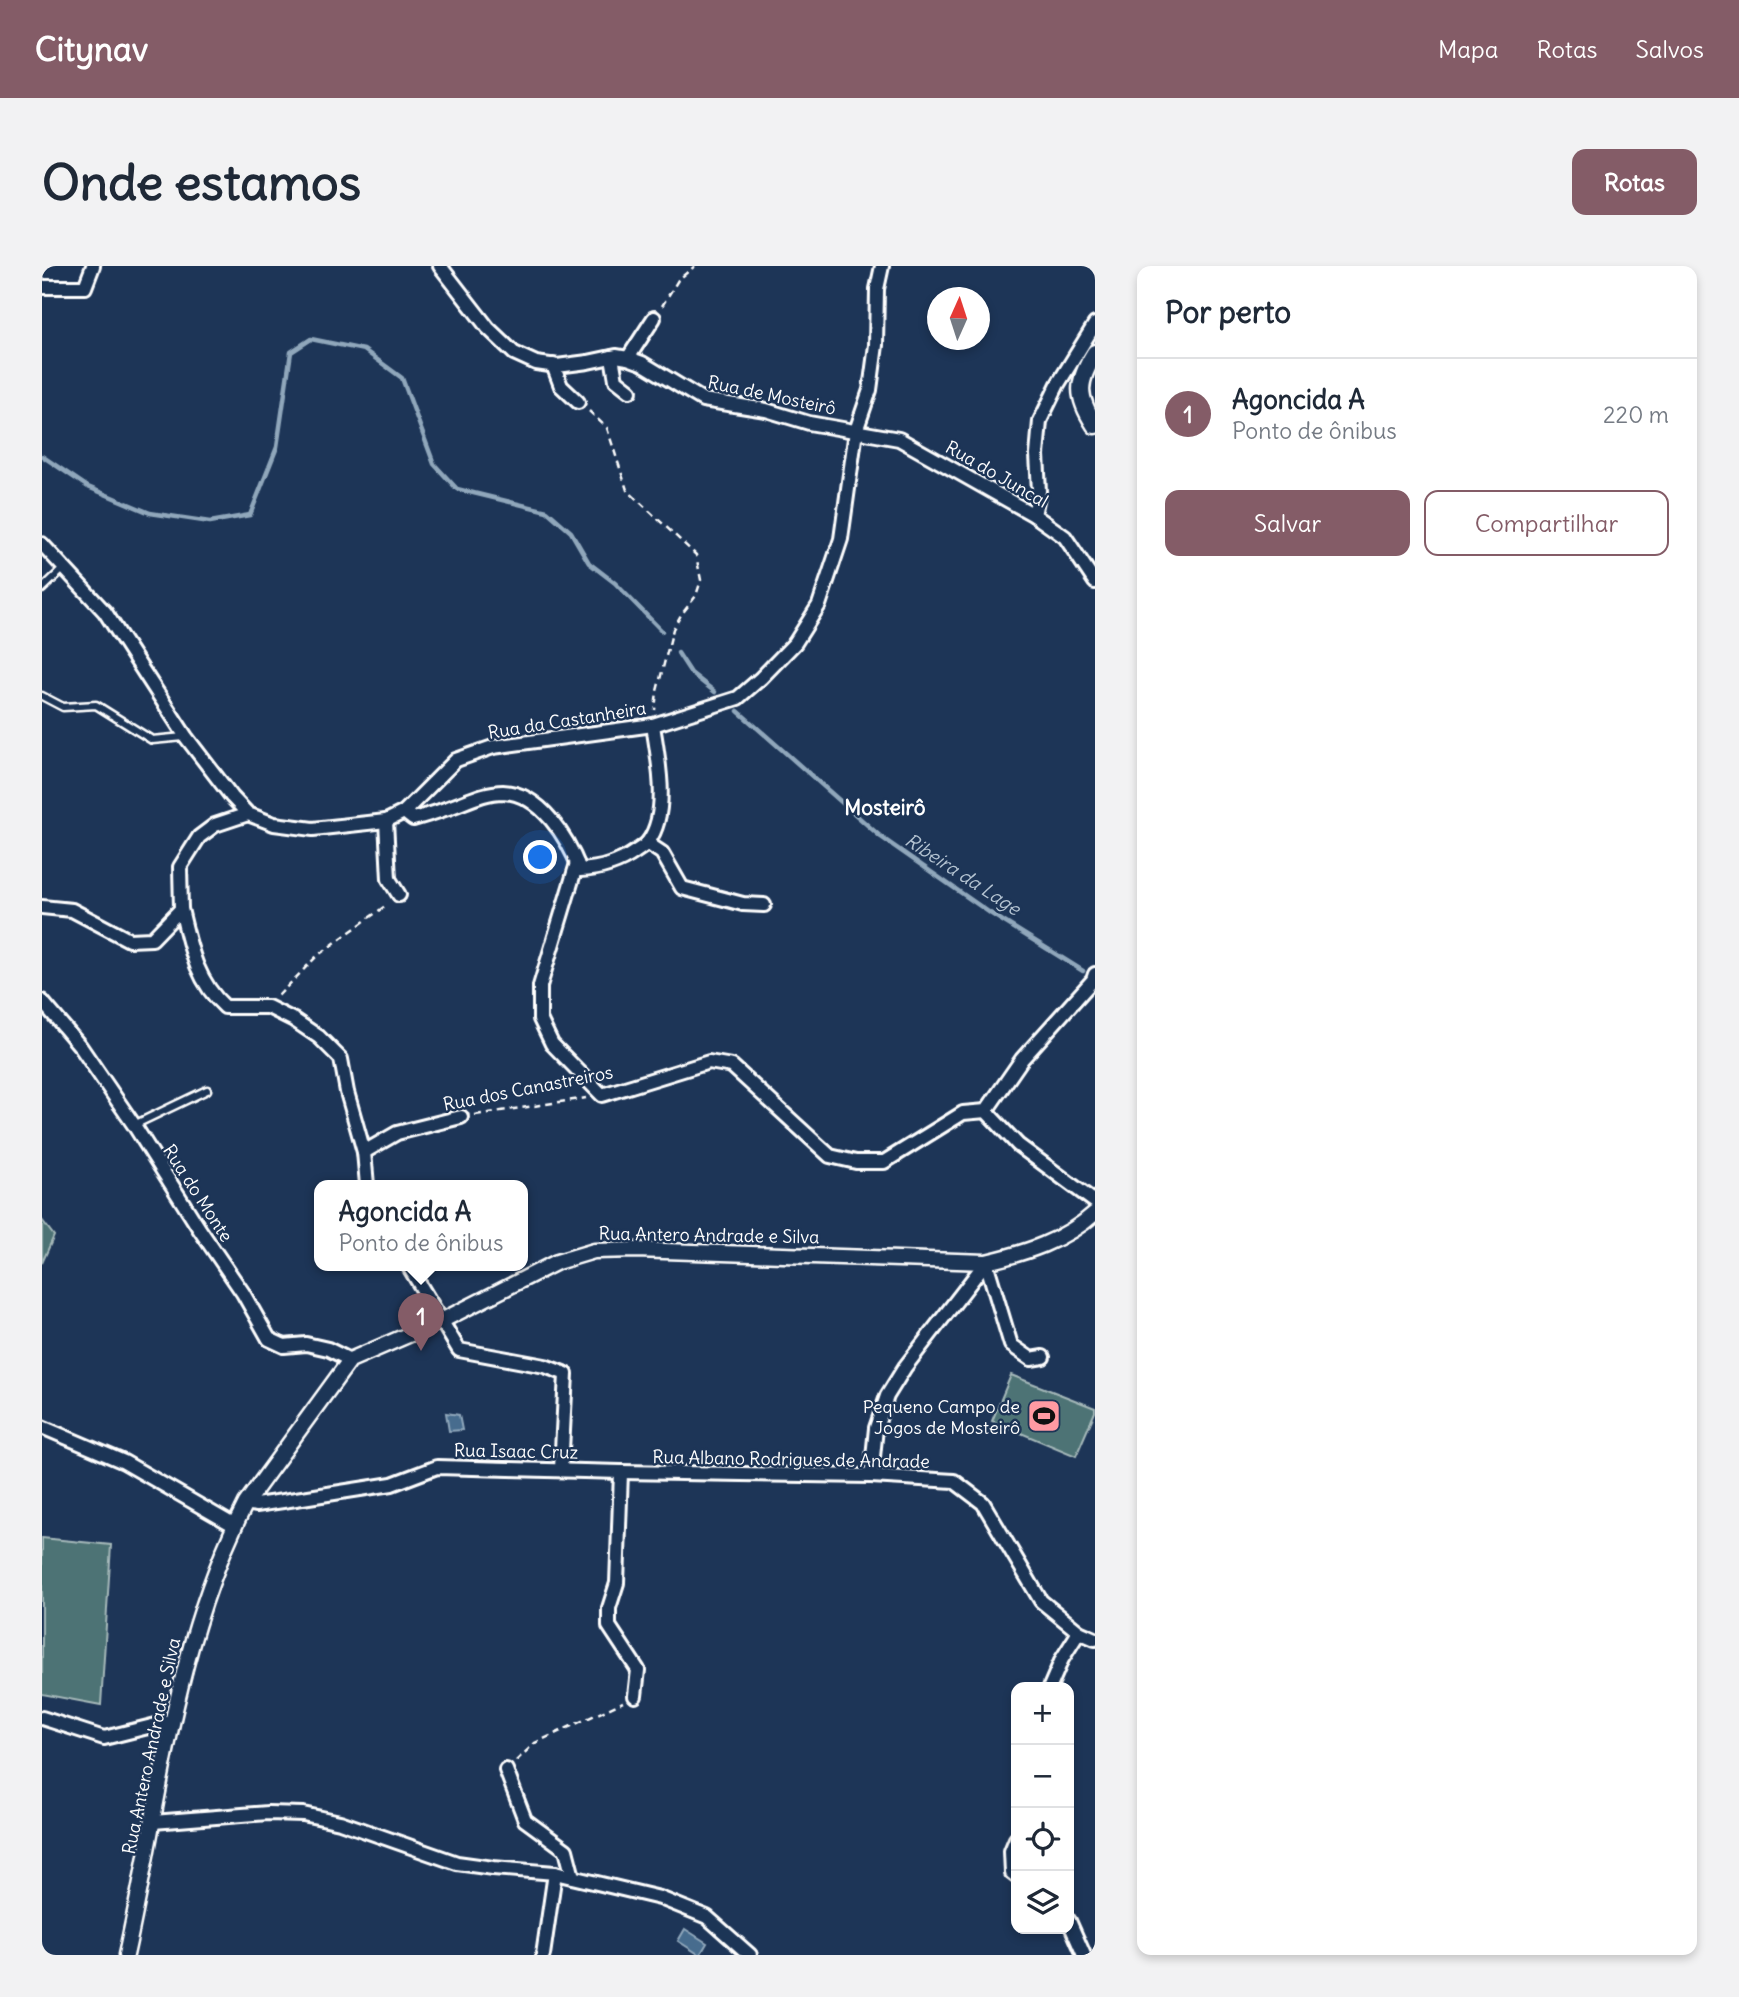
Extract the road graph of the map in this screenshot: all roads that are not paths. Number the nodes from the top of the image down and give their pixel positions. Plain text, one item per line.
1 (93, 266) edge
2 (440, 266) edge
3 (881, 266) edge
4 (42, 288) edge
5 (654, 318) road end
6 (1095, 324) edge
7 (1095, 353) edge
8 (612, 357) junction
9 (628, 358) junction
10 (553, 365) junction
11 (629, 391) dead end
12 (579, 402) road end
13 (1095, 425) edge
14 (856, 431) junction
15 (1034, 515) junction
16 (42, 544) edge
17 (64, 568) junction
18 (1095, 583) edge
19 (42, 589) edge
20 (42, 696) edge
21 (653, 725) junction
22 (186, 737) junction
23 (404, 812) junction
24 (248, 814) junction
25 (386, 821) junction
26 (647, 843) junction
27 (577, 863) junction
28 (399, 895) road end
29 (764, 905) dead end
30 (42, 907) edge
31 (181, 909) junction
32 (1095, 974) edge
33 (42, 1001) edge
34 (207, 1090) dead end
35 (986, 1111) junction
36 (461, 1117) road end
37 (134, 1125) junction
38 (364, 1152) junction
39 (367, 1180) edge
40 (1095, 1202) edge
41 (1095, 1213) edge
42 (986, 1262) junction
43 (412, 1271) edge
44 (443, 1320) junction
45 (1043, 1357) dead end
46 (350, 1360) junction
47 (42, 1427) edge
48 (561, 1469) junction
49 (621, 1472) junction
50 (871, 1476) junction
51 (246, 1503) junction
52 (235, 1526) junction
53 (1079, 1632) junction
54 (1095, 1639) edge
55 (1052, 1682) edge
56 (635, 1696) road end
57 (42, 1718) edge
58 (172, 1721) junction
59 (506, 1770) road end
60 (153, 1822) junction
61 (555, 1873) junction
62 (573, 1877) junction
63 (1074, 1932) edge
64 (126, 1955) edge
65 (543, 1955) edge
66 (750, 1955) edge
67 (1084, 1955) edge

1 - 4 street
2 - 10 street, Rua de Mosteirô
3 - 14 street, Rua da Castanheira
5 - 9 street
6 - 15 street
7 - 13 main road
8 - 9 street, Rua de Mosteirô
8 - 10 street, Rua de Mosteirô
8 - 11 street
9 - 14 street, Rua de Mosteirô
10 - 12 street
14 - 15 street, Rua do Juncal
14 - 21 street, Rua da Castanheira
15 - 18 street, Rua do Juncal
16 - 17 street
17 - 19 lane
17 - 22 street
20 - 22 lane
21 - 23 street, Rua da Castanheira
21 - 26 street
22 - 24 street
23 - 25 street, Rua da Castanheira
23 - 27 street
24 - 25 street, Rua da Castanheira
24 - 31 street
25 - 28 street
26 - 27 street
26 - 29 street
27 - 35 street, Rua dos Canastreiros
30 - 31 street
31 - 38 street
32 - 35 street
33 - 37 street, Rua do Monte
34 - 37 lane
35 - 40 street
36 - 38 street, Rua dos Canastreiros
37 - 46 street, Rua do Monte
38 - 39 street
41 - 42 street, Rua Antero Andrade e Silva
42 - 44 street, Rua Antero Andrade e Silva
42 - 45 street
42 - 50 street
43 - 44 street
44 - 46 street, Rua Antero Andrade e Silva
44 - 48 street
46 - 51 street, Rua Antero Andrade e Silva
47 - 52 street
48 - 49 street, Rua Isaac Cruz
48 - 51 street, Rua Isaac Cruz
49 - 50 street, Rua Albano Rodrigues de Andrade
49 - 56 street
50 - 53 street, Rua Albano Rodrigues de Andrade
51 - 52 street, Rua Antero Andrade e Silva
52 - 58 street, Rua Antero Andrade e Silva
53 - 54 street, Rua Albano Rodrigues de Andrade
53 - 55 street
57 - 58 street
58 - 60 street, Rua Antero Andrade e Silva
59 - 62 street
60 - 61 street
60 - 64 street, Rua Antero Andrade e Silva
61 - 62 street
61 - 65 street
62 - 66 street
63 - 67 street

